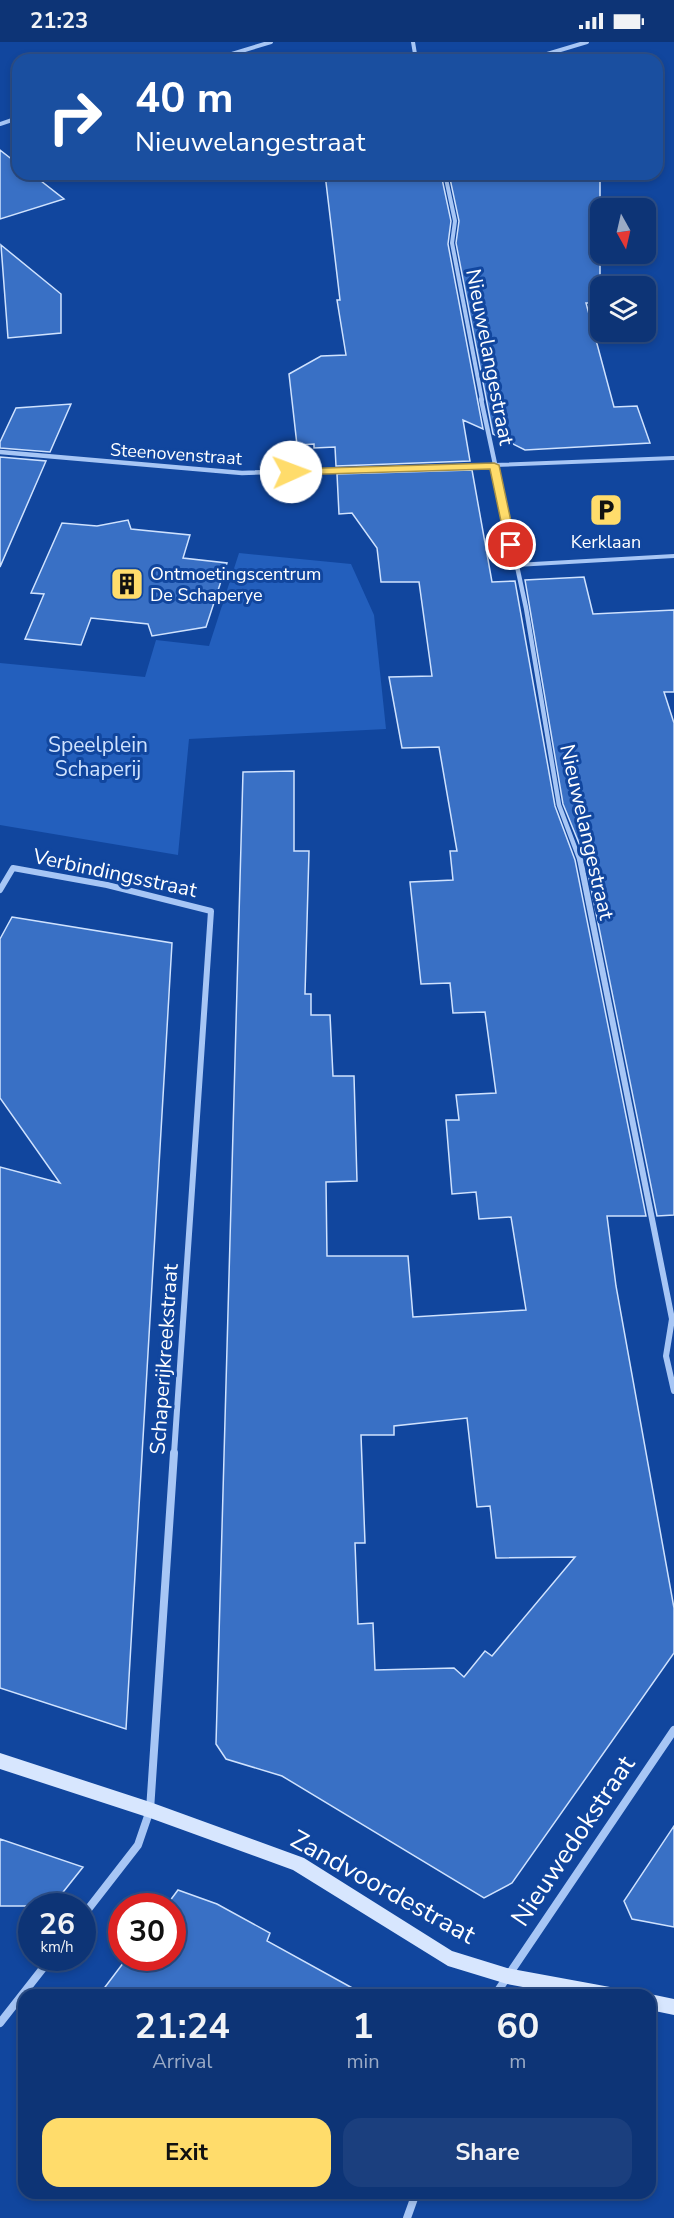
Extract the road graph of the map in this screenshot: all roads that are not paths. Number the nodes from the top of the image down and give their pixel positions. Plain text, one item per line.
1 (271, 42) edge
2 (587, 42) edge
3 (232, 54) edge
4 (547, 54) edge
5 (447, 180) edge
6 (0, 452) edge
7 (674, 458) edge
8 (494, 465) junction
9 (674, 556) edge
10 (516, 565) junction
11 (0, 890) edge
12 (211, 911) joint
13 (674, 1391) edge
14 (674, 1730) edge
15 (0, 1761) edge
16 (150, 1810) junction
17 (96, 1899) edge
18 (41, 1971) edge
19 (507, 1976) junction
20 (27, 1989) edge
21 (499, 1989) edge
22 (577, 1989) edge
23 (18, 2000) edge
24 (656, 2003) edge
25 (674, 2007) edge
26 (0, 2023) edge
27 (414, 2199) edge
28 (407, 2218) edge

1 - 3 street
2 - 4 street
5 - 8 street, Nieuwelangestraat
6 - 8 street, Steenovenstraat
7 - 8 lane
8 - 10 street, Nieuwelangestraat
9 - 10 lane
10 - 13 street, Nieuwelangestraat
11 - 12 street, Verbindingsstraat
12 - 16 street, Schaperijkreekstraat
14 - 19 street, Nieuwedokstraat
15 - 16 main road, Zandvoordestraat
16 - 17 street, Schaperijkreekstraat
16 - 19 main road, Zandvoordestraat
18 - 20 street
19 - 21 street, Nieuwedokstraat
19 - 22 main road, Zandvoordestraat
23 - 26 street
24 - 25 main road
27 - 28 street

